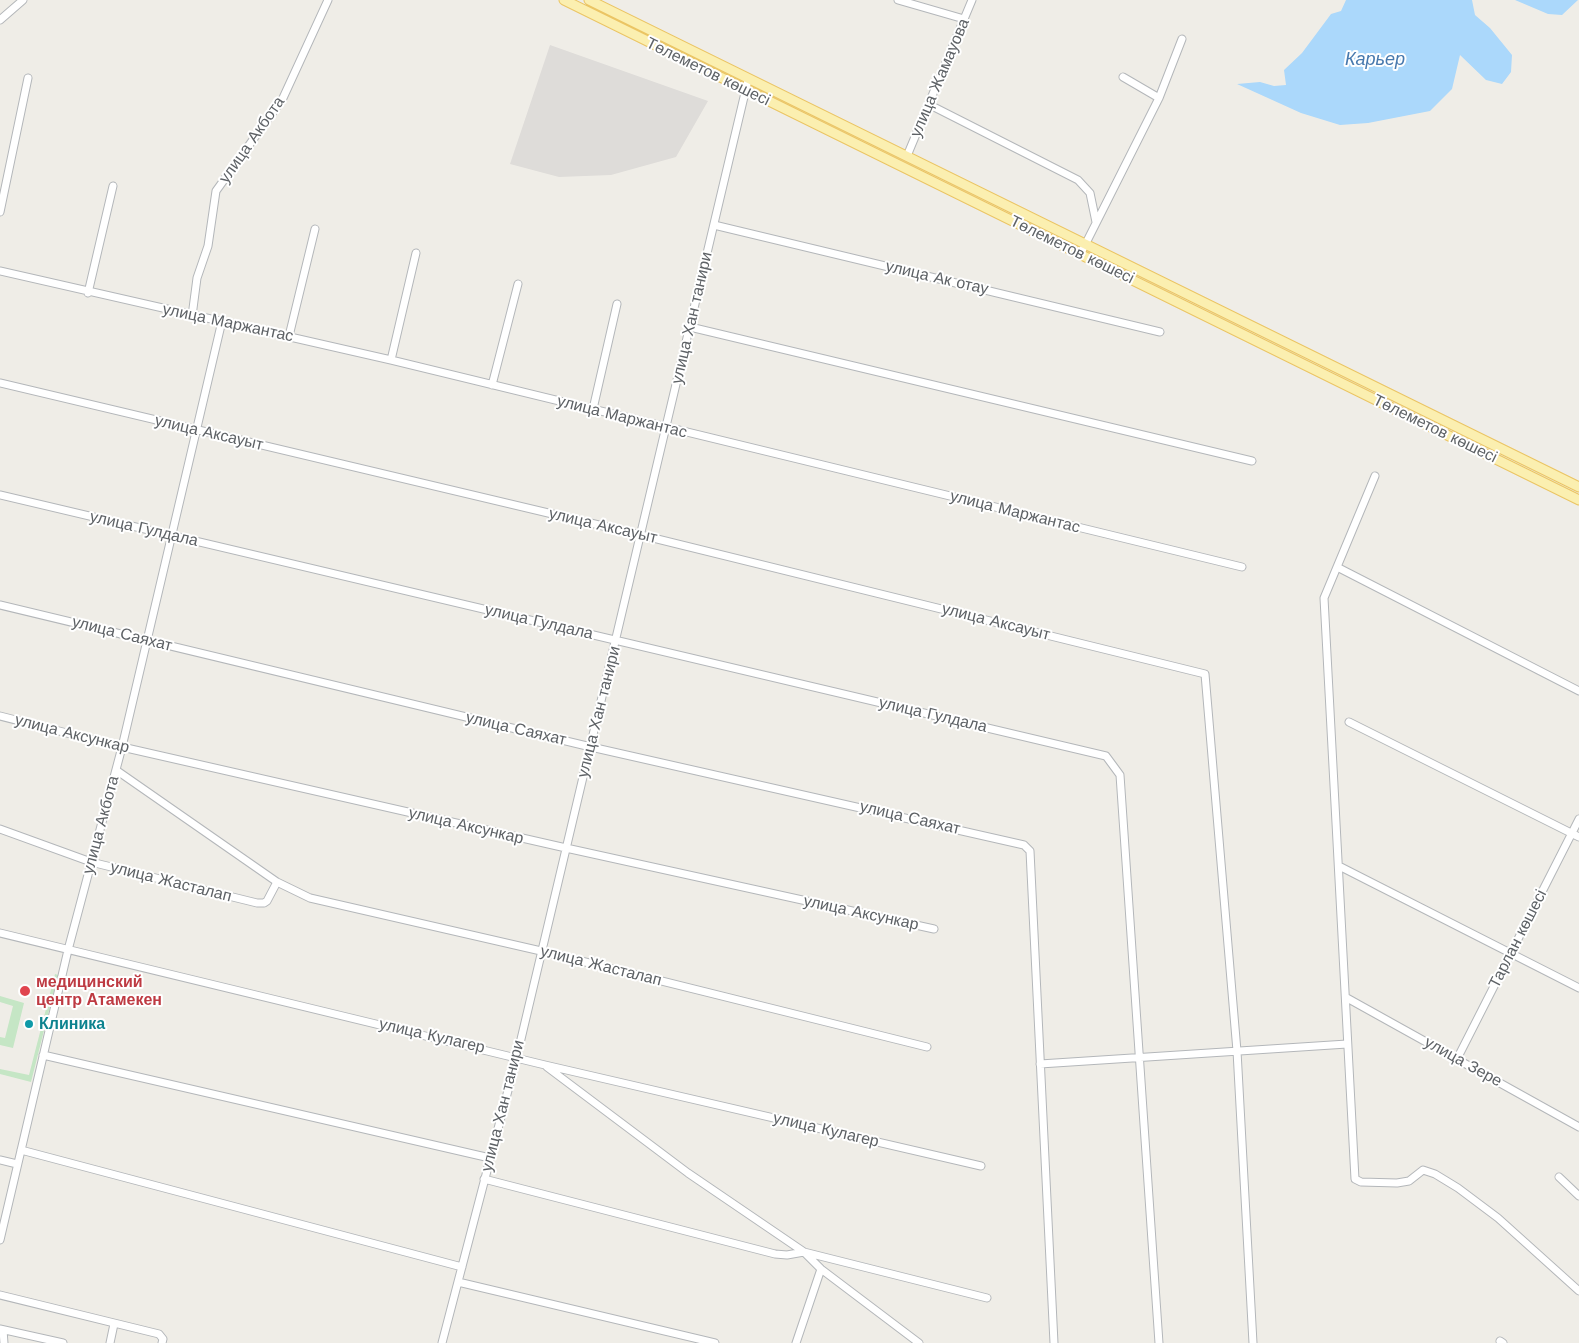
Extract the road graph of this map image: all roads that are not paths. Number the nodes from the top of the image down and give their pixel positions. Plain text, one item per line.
1 (23, 0) edge
2 (328, 0) edge
3 (564, 0) edge
4 (589, 0) edge
5 (898, 0) edge
6 (972, 0) edge
7 (964, 19) junction
8 (0, 20) edge
9 (1182, 39) dead end
10 (1123, 77) dead end
11 (28, 78) dead end
12 (748, 80) junction
13 (745, 91) junction
14 (1159, 98) junction
15 (930, 104) junction
16 (907, 156) junction
17 (113, 186) dead end
18 (0, 212) edge
19 (1096, 222) junction
20 (714, 225) junction
21 (315, 229) dead end
22 (1085, 244) junction
23 (416, 253) dead end
24 (1080, 255) junction
25 (0, 271) edge
26 (518, 284) dead end
27 (88, 293) junction
28 (617, 304) dead end
29 (192, 316) junction
30 (222, 321) junction
31 (690, 327) junction
32 (1160, 332) dead end
33 (289, 336) junction
34 (391, 360) junction
35 (0, 383) edge
36 (492, 385) junction
37 (593, 409) junction
38 (666, 428) junction
39 (197, 431) junction
40 (1252, 461) dead end
41 (1375, 476) dead end
42 (1579, 488) edge
43 (0, 495) edge
44 (1579, 500) edge
45 (641, 535) junction
46 (172, 536) junction
47 (1242, 567) dead end
48 (1337, 567) junction
49 (0, 605) edge
50 (147, 640) junction
51 (617, 641) junction
52 (1579, 691) edge
53 (0, 716) edge
54 (1349, 722) dead end
55 (591, 746) junction
56 (122, 747) junction
57 (116, 770) junction
58 (1579, 819) edge
59 (0, 829) edge
60 (1572, 833) junction
61 (1579, 837) edge
62 (566, 848) junction
63 (91, 862) junction
64 (1339, 866) junction
65 (277, 882) junction
66 (934, 928) dead end
67 (0, 933) edge
68 (68, 950) junction
69 (541, 951) junction
70 (1510, 953) junction
71 (1579, 988) edge
72 (1347, 998) junction
73 (1347, 1044) junction
74 (927, 1047) dead end
75 (1237, 1051) junction
76 (42, 1055) junction
77 (517, 1056) junction
78 (1139, 1058) junction
79 (1457, 1058) junction
80 (1040, 1064) junction
81 (545, 1065) junction
82 (1579, 1127) edge
83 (21, 1150) junction
84 (490, 1158) junction
85 (0, 1160) edge
86 (17, 1164) junction
87 (981, 1166) dead end
88 (1559, 1177) dead end
89 (484, 1179) junction
90 (1579, 1196) edge
91 (0, 1240) edge
92 (804, 1252) junction
93 (462, 1267) junction
94 (821, 1269) junction
95 (458, 1282) junction
96 (1579, 1291) edge
97 (0, 1295) edge
98 (987, 1298) dead end
99 (114, 1324) junction
100 (1, 1330) edge
101 (4, 1343) edge
102 (58, 1343) edge
103 (110, 1343) edge
104 (162, 1343) edge
105 (442, 1343) edge
106 (715, 1343) edge
107 (796, 1343) edge
108 (920, 1343) edge
109 (1054, 1343) edge
110 (1158, 1343) edge
111 (1253, 1343) edge

1 - 8 street
2 - 29 street, улица Акбота
3 - 13 main road, Төлеметов көшесі
4 - 12 main road, Төлеметов көшесі
5 - 7 street
6 - 7 street, улица Жамауова
7 - 15 street, улица Жамауова
9 - 14 street
10 - 14 street
11 - 18 street
12 - 13 street, улица Хан танири
12 - 16 main road, Төлеметов көшесі
13 - 20 street, улица Хан танири
13 - 24 main road, Төлеметов көшесі
14 - 19 street
15 - 16 street, улица Жамауова
15 - 19 street
16 - 22 main road, Төлеметов көшесі
17 - 27 street
19 - 22 street
20 - 31 street, улица Хан танири
20 - 32 street, улица Ак отау
21 - 33 street
22 - 24 street
22 - 42 main road, Төлеметов көшесі
23 - 34 street
24 - 44 main road, Төлеметов көшесі
25 - 27 street, улица Маржантас
26 - 36 street
27 - 29 street, улица Маржантас
28 - 37 street
29 - 30 street, улица Маржантас
30 - 33 street, улица Маржантас
30 - 39 street, улица Акбота
31 - 38 street, улица Хан танири
31 - 40 street
33 - 34 street, улица Маржантас
34 - 36 street, улица Маржантас
35 - 39 street, улица Аксауыт
36 - 37 street, улица Маржантас
37 - 38 street, улица Маржантас
38 - 45 street, улица Хан танири
38 - 47 street, улица Маржантас
39 - 45 street, улица Аксауыт
39 - 46 street, улица Акбота
41 - 48 street
43 - 46 street, улица Гулдала
45 - 51 street, улица Хан танири
45 - 75 street, улица Аксауыт
46 - 50 street, улица Акбота
46 - 51 street, улица Гулдала
48 - 52 street
48 - 64 street
49 - 50 street, улица Саяхат
50 - 55 street, улица Саяхат
50 - 56 street, улица Акбота
51 - 55 street, улица Хан танири
51 - 78 street, улица Гулдала
53 - 56 street, улица Аксункар
54 - 60 street
55 - 62 street, улица Хан танири
55 - 80 street, улица Саяхат
56 - 57 street, улица Акбота
56 - 62 street, улица Аксункар
57 - 63 street, улица Акбота
57 - 65 street, улица Жасталап
58 - 60 street, Тарлан көшесі
59 - 63 street, улица Жасталап
60 - 61 street
60 - 70 street, Тарлан көшесі
62 - 66 street, улица Аксункар
62 - 69 street, улица Хан танири
63 - 65 street, улица Жасталап
63 - 68 street, улица Акбота
64 - 70 street
64 - 72 street
65 - 69 street, улица Жасталап
67 - 68 street, улица Кулагер
68 - 76 street, улица Акбота
68 - 77 street, улица Кулагер
69 - 74 street, улица Жасталап
69 - 77 street, улица Хан танири
70 - 71 street
70 - 79 street, Тарлан көшесі
72 - 73 street
72 - 79 street, улица Зере
73 - 75 street
73 - 96 street
75 - 78 street
75 - 111 street
76 - 83 street, улица Акбота
76 - 84 street
77 - 81 street, улица Кулагер
77 - 84 street, улица Хан танири
78 - 80 street
78 - 110 street
79 - 82 street, улица Зере
80 - 109 street
81 - 87 street, улица Кулагер
81 - 92 street
83 - 86 street, улица Акбота
83 - 93 street
84 - 89 street, улица Хан танири
85 - 86 street
86 - 91 street, улица Акбота
88 - 90 street
89 - 92 street
89 - 93 street, улица Хан танири
92 - 94 street
92 - 98 street
93 - 95 street, улица Хан танири
94 - 107 street
94 - 108 street
95 - 105 street, улица Хан танири
95 - 106 street
97 - 99 street
99 - 103 street
99 - 104 street
100 - 101 street
100 - 102 street

